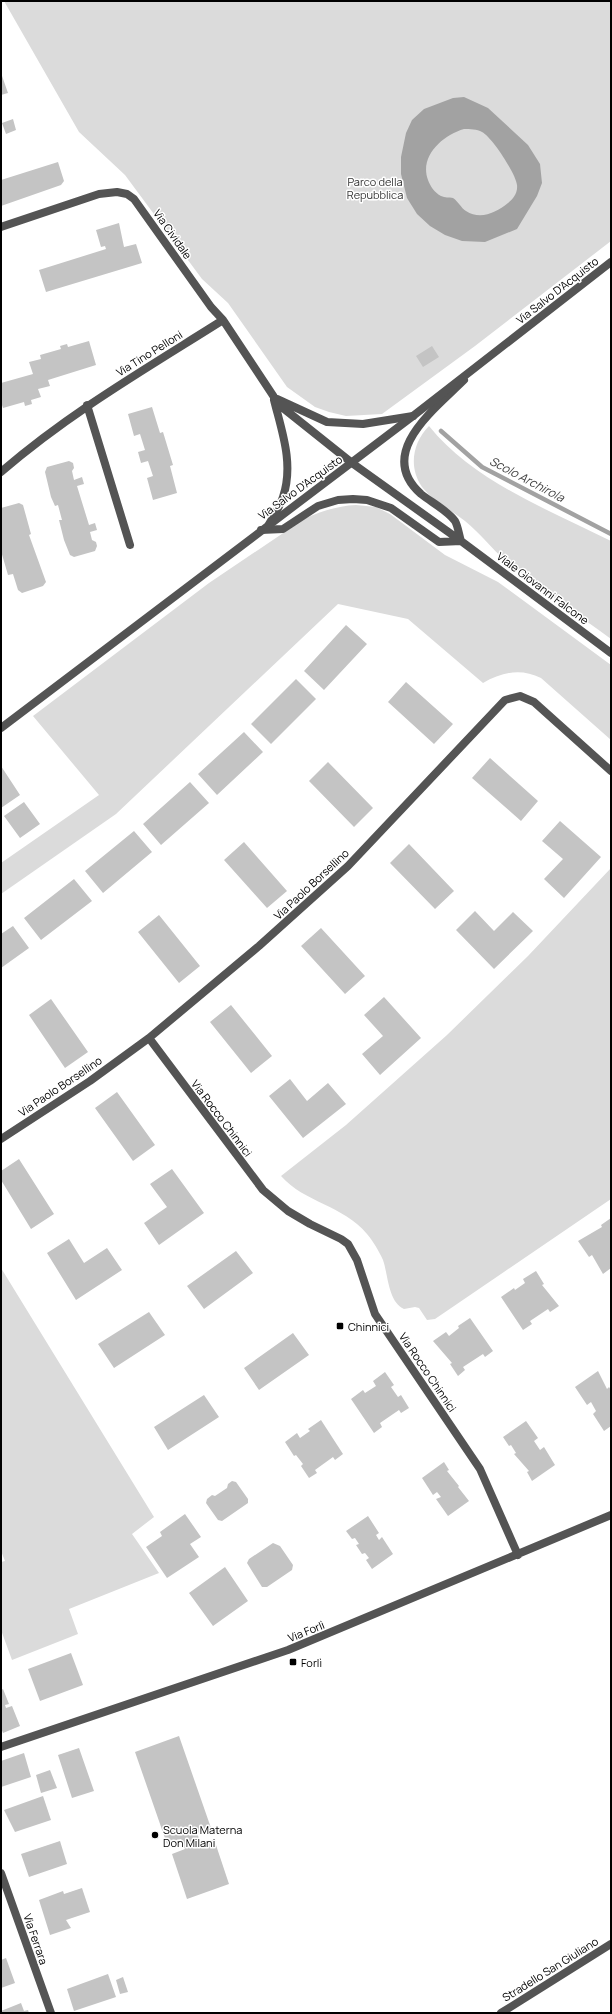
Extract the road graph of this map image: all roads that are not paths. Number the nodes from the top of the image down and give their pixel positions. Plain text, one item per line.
1 (1, 227) edge
2 (611, 262) edge
3 (223, 320) junction
4 (480, 364) junction
5 (274, 397) junction
6 (87, 406) junction
7 (413, 416) junction
8 (352, 463) junction
9 (1, 472) edge
10 (269, 524) junction
11 (261, 530) junction
12 (461, 541) junction
13 (130, 545) dead end
14 (611, 653) edge
15 (1, 728) edge
16 (611, 771) edge
17 (149, 1038) junction
18 (1, 1139) edge
19 (611, 1515) edge
20 (518, 1555) junction
21 (1, 1747) edge
22 (1, 1872) edge
23 (611, 1944) edge
24 (51, 2013) edge
25 (502, 2013) edge

1 - 3 street, Via Cividale
2 - 4 street, Via Salvo D'Acquisto
3 - 5 street, Via Cividale
3 - 6 street, Via Tino Pelloni
4 - 7 street, Via Salvo D'Acquisto
4 - 12 street
5 - 7 street
5 - 8 street, Via Cividale
5 - 10 street, Via Cividale
6 - 9 street, Via Tino Pelloni
6 - 13 street
7 - 8 street, Via Salvo D'Acquisto
8 - 10 street, Via Salvo D'Acquisto
8 - 12 street, Viale Giovanni Falcone
10 - 11 street, Via Salvo D'Acquisto
11 - 12 street
11 - 15 street, Via Salvo D'Acquisto
12 - 14 street, Viale Giovanni Falcone
16 - 17 street, Via Paolo Borsellino
17 - 18 street, Via Paolo Borsellino
17 - 20 street, Via Rocco Chinnici
19 - 20 street, Via Forlì
20 - 21 street, Via Forlì
22 - 24 street, Via Ferrara
23 - 25 street, Stradello San Giuliano

